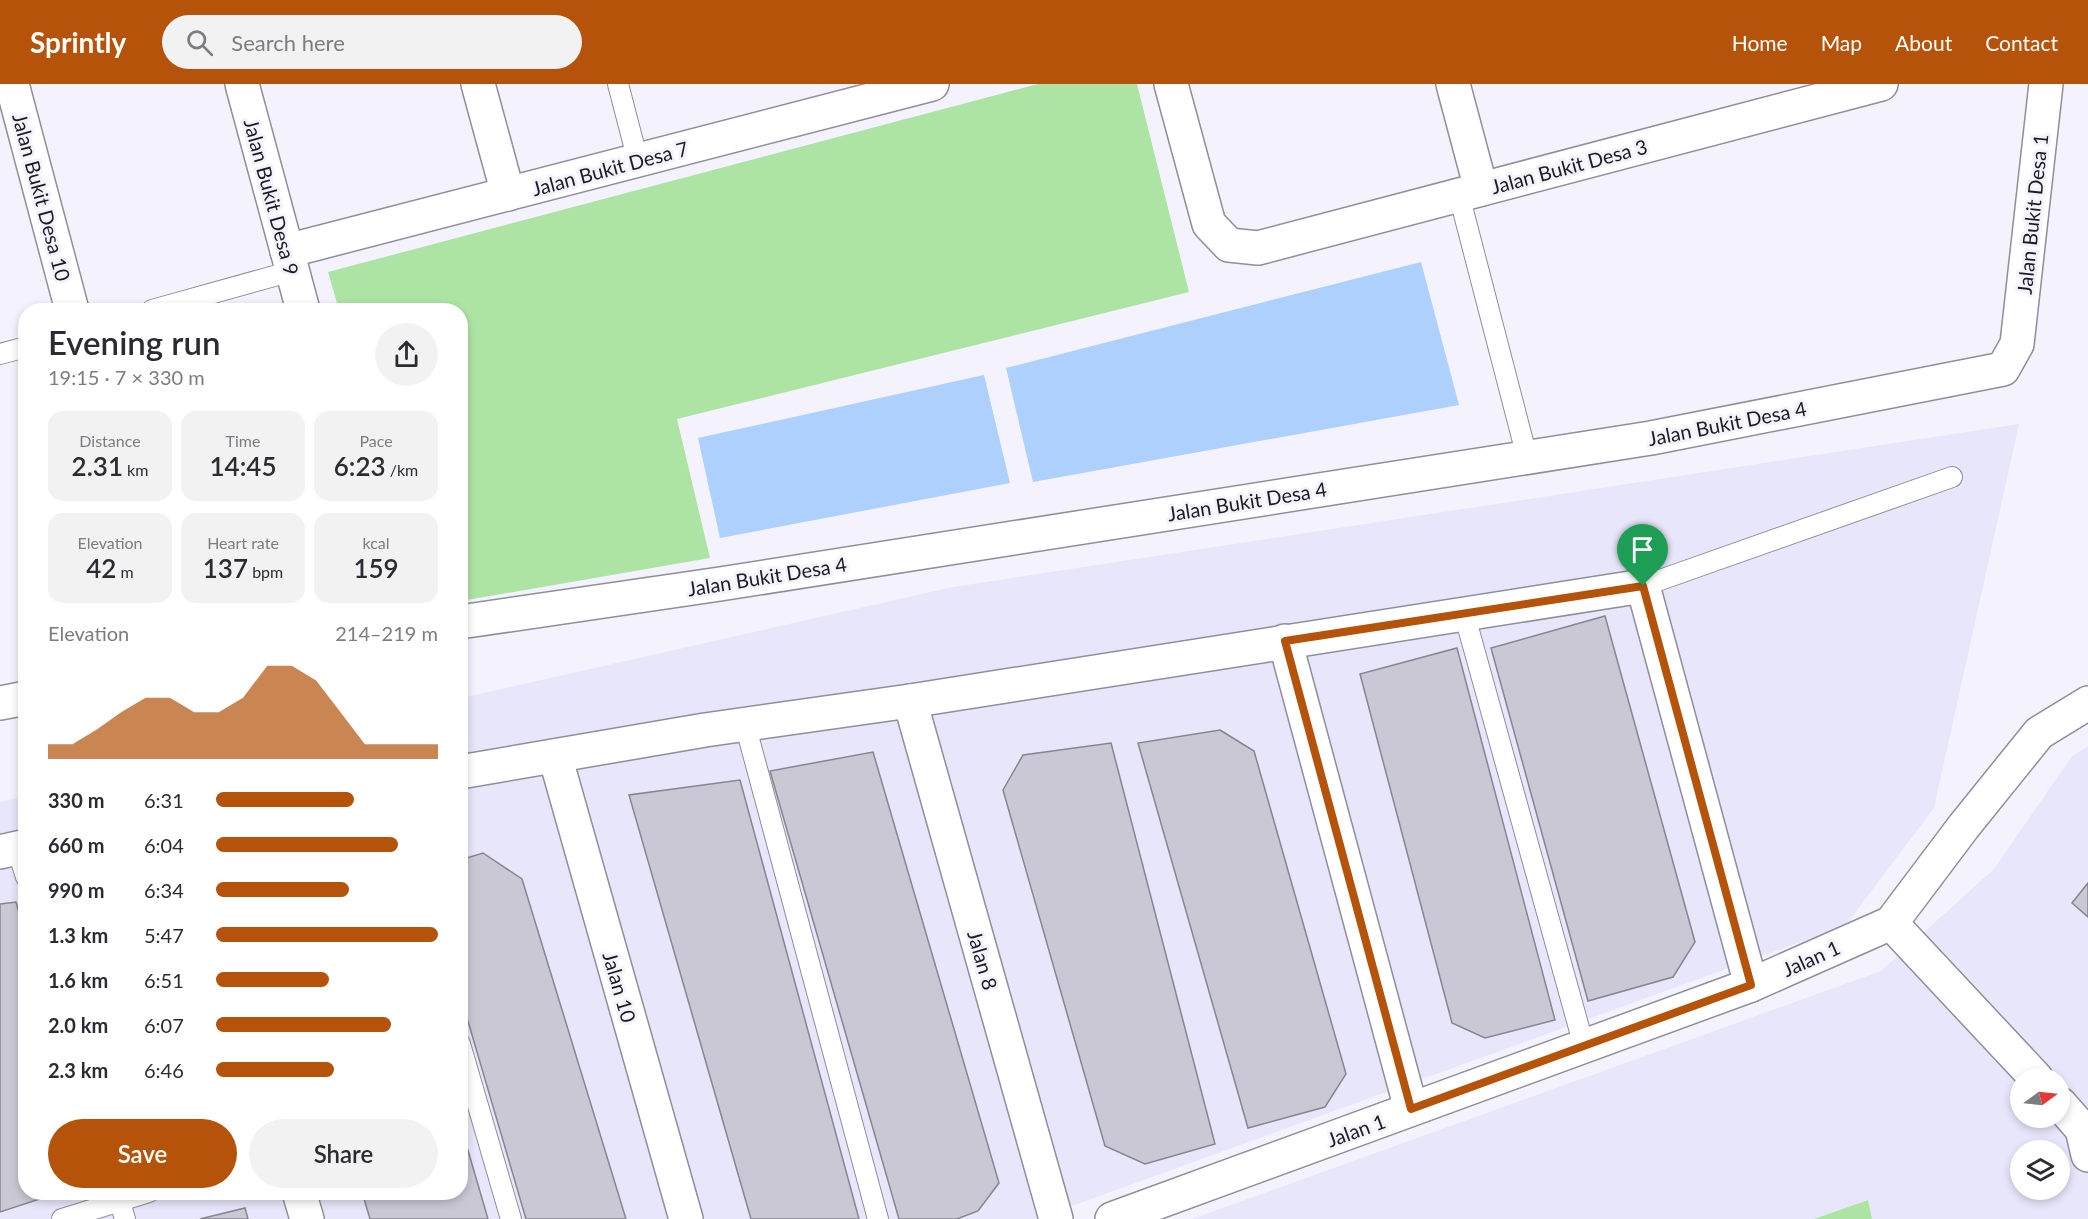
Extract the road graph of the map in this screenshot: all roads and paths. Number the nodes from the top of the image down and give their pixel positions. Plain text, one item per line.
1 (12, 84) edge
2 (242, 84) edge
3 (478, 84) edge
4 (618, 84) edge
5 (932, 84) edge
6 (1171, 84) edge
7 (1453, 84) edge
8 (1881, 84) edge
9 (2046, 84) edge
10 (638, 161) junction
11 (1470, 192) junction
12 (508, 194) junction
13 (290, 261) junction
14 (70, 303) edge
15 (172, 303) edge
16 (301, 303) edge
17 (2018, 344) joint
18 (18, 348) edge
19 (0, 354) edge
20 (1527, 457) junction
21 (1952, 477) dead end
22 (1643, 586) junction
23 (1464, 613) junction
24 (468, 621) edge
25 (1285, 641) junction
26 (18, 700) edge
27 (910, 701) junction
28 (0, 703) edge
29 (2088, 703) edge
30 (745, 724) junction
31 (555, 756) junction
32 (468, 771) edge
33 (1891, 923) junction
34 (1751, 985) junction
35 (1584, 1046) junction
36 (2027, 1068) edge
37 (468, 1071) edge
38 (1411, 1109) junction
39 (2070, 1115) edge
40 (2088, 1155) edge
41 (301, 1200) edge
42 (120, 1204) edge
43 (62, 1219) edge
44 (307, 1219) edge
45 (511, 1219) edge
46 (686, 1219) edge
47 (878, 1219) edge
48 (1056, 1219) edge
49 (1112, 1219) edge

1 - 14 street, Jalan Bukit Desa 10
2 - 13 street, Jalan Bukit Desa 9
3 - 12 street
4 - 10 lane
5 - 10 street, Jalan Bukit Desa 7
6 - 11 street, Jalan Bukit Desa 3
7 - 11 street
8 - 11 street, Jalan Bukit Desa 3
9 - 17 street, Jalan Bukit Desa 1
10 - 12 street, Jalan Bukit Desa 7
11 - 20 lane
12 - 13 street, Jalan Bukit Desa 7
13 - 15 lane
13 - 16 street, Jalan Bukit Desa 9
17 - 20 street, Jalan Bukit Desa 4
18 - 19 lane
20 - 24 street, Jalan Bukit Desa 4
21 - 22 lane
22 - 23 street
22 - 34 street
23 - 25 street
23 - 35 lane
25 - 27 street
25 - 38 street
26 - 28 street
27 - 30 street
27 - 48 street, Jalan 8
29 - 33 street, Jalan 1
30 - 31 street
30 - 47 lane
31 - 32 street
31 - 46 street, Jalan 10
33 - 34 street, Jalan 1
33 - 36 street
34 - 35 street, Jalan 1
35 - 38 street, Jalan 1
37 - 45 lane
38 - 49 street, Jalan 1
39 - 40 street
41 - 44 street
42 - 43 lane

